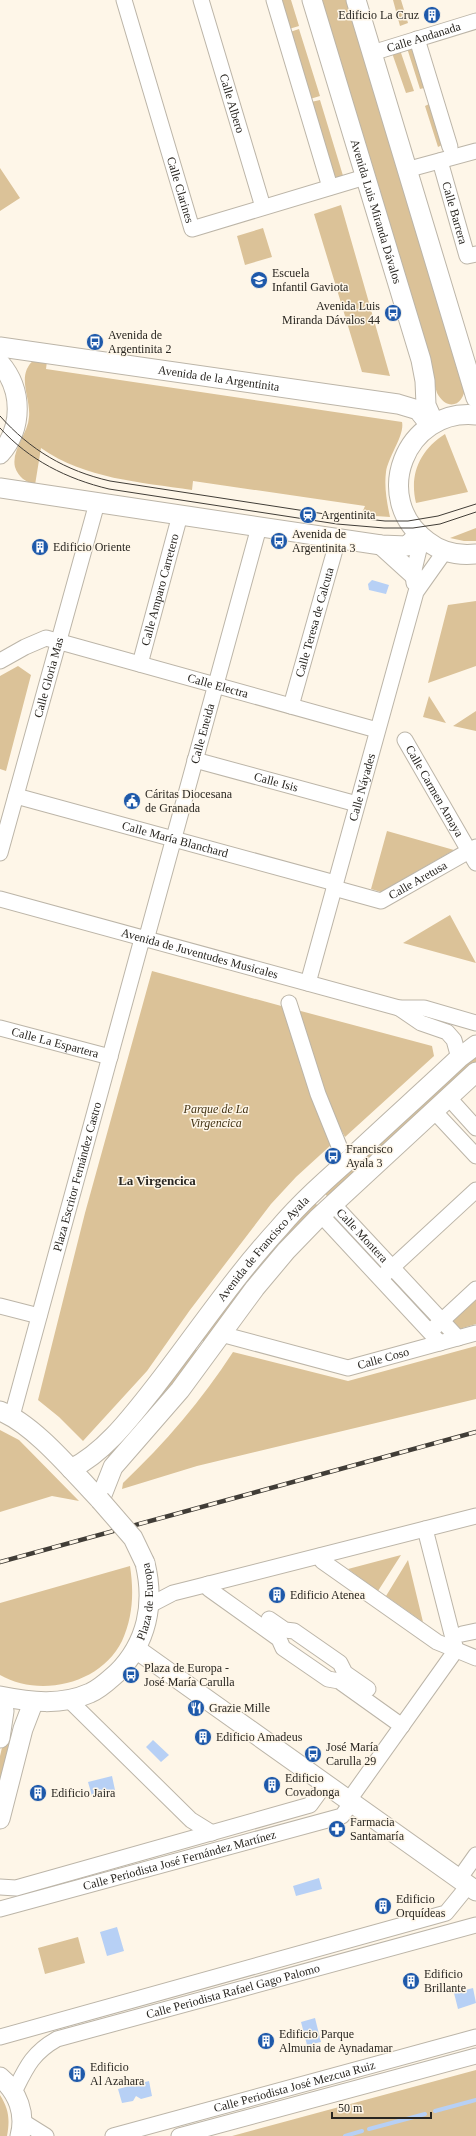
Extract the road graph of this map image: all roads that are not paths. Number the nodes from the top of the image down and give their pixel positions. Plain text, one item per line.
1 (124, 0) edge
2 (201, 0) edge
3 (274, 0) edge
4 (312, 0) edge
5 (356, 0) edge
6 (476, 21) edge
7 (417, 39) junction
8 (372, 53) junction
9 (450, 147) dead end
10 (476, 151) edge
11 (440, 161) junction
12 (406, 170) junction
13 (365, 177) junction
14 (330, 187) junction
15 (263, 207) junction
16 (476, 254) edge
17 (0, 347) edge
18 (0, 363) edge
19 (425, 381) junction
20 (476, 398) edge
21 (398, 404) junction
22 (476, 415) edge
23 (432, 424) junction
24 (0, 454) edge
25 (0, 488) edge
26 (96, 503) junction
27 (180, 515) junction
28 (258, 527) junction
29 (420, 536) junction
30 (338, 539) junction
31 (381, 545) junction
32 (445, 551) junction
33 (473, 558) edge
34 (414, 583) junction
35 (58, 642) junction
36 (0, 661) edge
37 (140, 664) junction
38 (216, 685) junction
39 (291, 706) junction
40 (378, 730) junction
41 (405, 740) dead end
42 (195, 760) junction
43 (16, 796) junction
44 (357, 804) junction
45 (174, 839) junction
46 (0, 853) edge
47 (474, 854) edge
48 (334, 886) junction
49 (0, 899) edge
50 (144, 939) junction
51 (308, 983) junction
52 (289, 1003) dead end
53 (399, 1008) junction
54 (476, 1023) edge
55 (0, 1028) edge
56 (476, 1045) edge
57 (110, 1057) junction
58 (459, 1058) junction
59 (476, 1072) edge
60 (448, 1097) junction
61 (434, 1111) junction
62 (476, 1128) edge
63 (339, 1146) dead end
64 (476, 1156) edge
65 (476, 1190) edge
66 (327, 1209) junction
67 (392, 1267) junction
68 (380, 1278) junction
69 (476, 1289) edge
70 (0, 1306) edge
71 (39, 1316) junction
72 (442, 1321) junction
73 (430, 1332) junction
74 (476, 1333) edge
75 (221, 1334) junction
76 (458, 1338) junction
77 (440, 1343) junction
78 (6, 1413) edge
79 (70, 1469) junction
80 (100, 1500) junction
81 (476, 1516) edge
82 (425, 1529) junction
83 (320, 1556) junction
84 (215, 1582) junction
85 (150, 1605) junction
86 (136, 1649) junction
87 (456, 1650) junction
88 (476, 1658) edge
89 (0, 1696) edge
90 (69, 1700) junction
91 (0, 1701) edge
92 (33, 1703) junction
93 (405, 1722) junction
94 (0, 1738) edge
95 (326, 1783) junction
96 (351, 1801) junction
97 (0, 1819) edge
98 (191, 1820) junction
99 (212, 1833) junction
100 (190, 1839) junction
101 (476, 1856) edge
102 (468, 1885) edge
103 (0, 1887) edge
104 (0, 1909) edge
105 (476, 1925) edge
106 (0, 2037) edge
107 (476, 2037) edge
108 (476, 2056) edge
109 (0, 2077) edge
110 (14, 2092) junction
111 (21, 2128) edge
112 (46, 2136) edge
113 (113, 2136) edge
114 (179, 2136) edge

1 - 15 street, Calle Clarines
2 - 15 street, Calle Albero
3 - 14 street
4 - 13 main road, Avenida Luis Miranda Dávalos
5 - 8 main road
6 - 7 street, Calle Andanada
7 - 8 street, Calle Andanada
7 - 9 street
8 - 12 main road
10 - 11 street
11 - 12 street
11 - 16 street, Calle Barrera
12 - 20 main road
13 - 14 street, Calle Clarines
13 - 19 main road, Avenida Luis Miranda Dávalos
14 - 15 street, Calle Clarines
17 - 21 main road, Avenida de la Argentinita
18 - 24 main road
19 - 21 main road
19 - 23 main road, Avenida Luis Miranda Dávalos
21 - 23 main road, Avenida de la Argentinita
22 - 23 main road
23 - 29 main road
25 - 26 main road
26 - 27 main road
26 - 35 street, Calle Gloria Mas
27 - 28 main road
27 - 37 street, Calle Amparo Carretero
28 - 30 main road
28 - 38 street, Calle Eneida
29 - 31 main road
29 - 32 main road
29 - 34 street, Calle Náyades
30 - 31 main road
30 - 39 street, Calle Teresa de Calcuta
31 - 34 main road
32 - 33 main road
32 - 34 street, Calle Náyades
34 - 40 street, Calle Náyades
35 - 36 street, Calle Electra
35 - 37 street, Calle Electra
35 - 43 street, Calle Gloria Mas
37 - 38 street, Calle Electra
38 - 39 street, Calle Electra
38 - 42 street, Calle Eneida
39 - 40 street, Calle Electra
40 - 44 street, Calle Náyades
41 - 47 street, Calle Carmen Amaya
42 - 44 street, Calle Isis
42 - 45 street, Calle Eneida
43 - 45 street, Calle María Blanchard
43 - 46 street, Calle Gloria Mas
44 - 48 street, Calle Náyades
45 - 48 street, Calle María Blanchard
45 - 50 street, Calle Eneida
47 - 48 street, Calle Aretusa
48 - 51 street, Calle Náyades
49 - 50 street, Avenida de Juventudes Musicales
50 - 51 street, Avenida de Juventudes Musicales
50 - 57 street, Plaza Escritor Fernández Castro
51 - 53 street, Avenida de Juventudes Musicales
52 - 63 street
53 - 54 street, Avenida de Juventudes Musicales
53 - 58 street, Avenida de Juventudes Musicales
55 - 57 street, Calle La Espartera
56 - 58 main road, Avenida de Francisco Ayala
57 - 71 street, Plaza Escritor Fernández Castro
58 - 79 main road, Avenida de Francisco Ayala
59 - 60 main road, Avenida de Francisco Ayala
60 - 61 main road, Avenida de Francisco Ayala
60 - 62 street
61 - 64 street
61 - 66 main road, Avenida de Francisco Ayala
65 - 67 street
66 - 67 street, Calle Montera
66 - 68 street, Calle Montera
66 - 75 main road, Avenida de Francisco Ayala
67 - 68 street, Calle Montera
67 - 72 street, Calle Montera
68 - 73 street, Calle Montera
69 - 72 street
70 - 71 street
71 - 78 street, Plaza Escritor Fernández Castro
72 - 73 street
72 - 76 street, Calle Montera
73 - 77 street, Calle Montera
74 - 76 street, Calle Coso
75 - 77 street, Calle Coso
75 - 80 main road, Avenida de Francisco Ayala
76 - 77 street, Calle Coso
78 - 79 main road, Plaza de Europa
79 - 80 main road, Plaza de Europa
80 - 85 main road, Plaza de Europa, bridge
81 - 82 street
82 - 83 street
82 - 87 street
83 - 84 street
83 - 87 street
84 - 85 street
84 - 93 street
85 - 86 main road, Plaza de Europa
86 - 90 main road, Plaza de Europa
86 - 95 main road
87 - 88 street
87 - 93 street, Calle Periodista José Fernández Martínez
89 - 92 main road, Plaza de Europa
90 - 92 main road, Plaza de Europa
90 - 98 street
91 - 94 main road
92 - 97 main road
93 - 96 street, Calle Periodista José Fernández Martínez
95 - 96 main road
95 - 99 street, Calle Periodista José Fernández Martínez
96 - 102 main road
96 - 104 street, Calle Periodista José Fernández Martínez
98 - 99 street
98 - 100 street
99 - 100 street, Calle Periodista José Fernández Martínez
100 - 103 street, Calle Periodista José Fernández Martínez
101 - 102 street, Calle Periodista Rafael Gago Palomo
102 - 106 street, Calle Periodista Rafael Gago Palomo
105 - 110 street, Calle Periodista Rafael Gago Palomo
107 - 113 street, Calle Periodista José Mezcua Ruiz
108 - 114 street, Calle Periodista José Mezcua Ruiz
109 - 110 main road
110 - 111 main road
111 - 112 street

